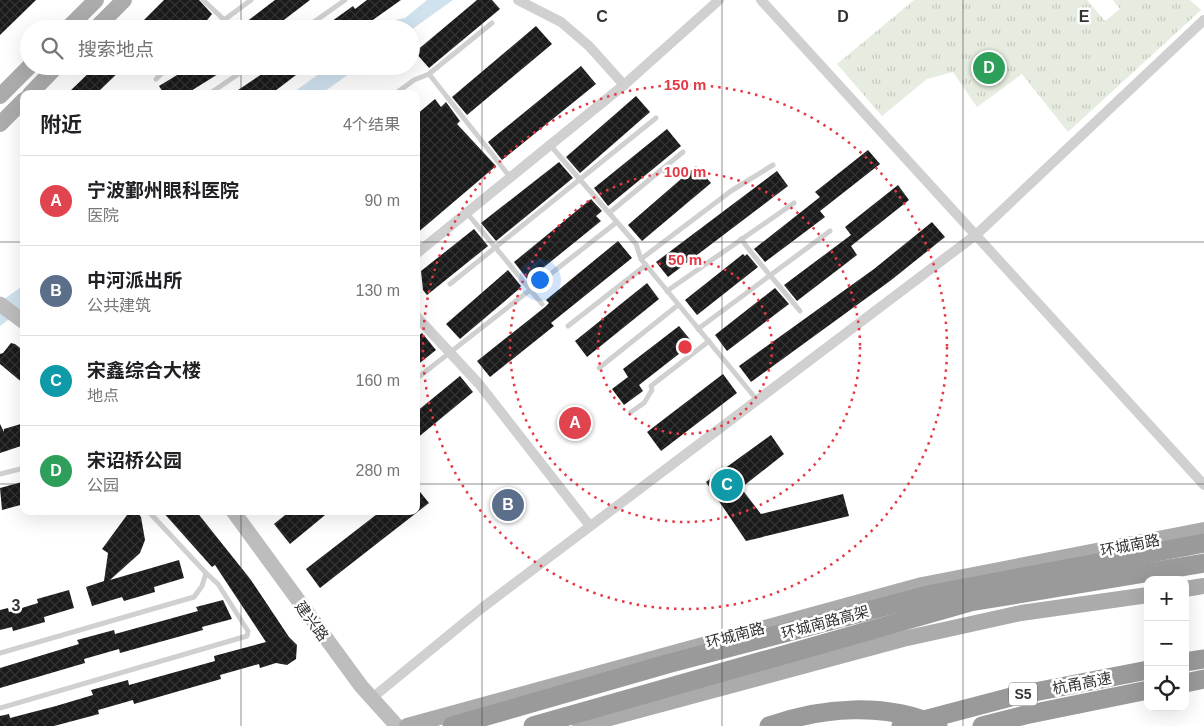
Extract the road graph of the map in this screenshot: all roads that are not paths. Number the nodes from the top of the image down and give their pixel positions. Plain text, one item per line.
1 (96, 0) edge
2 (124, 0) edge
3 (203, 0) edge
4 (251, 0) edge
5 (345, 0) edge
6 (518, 0) edge
7 (719, 0) edge
8 (762, 0) edge
9 (224, 18) joint
10 (76, 20) edge
11 (104, 20) edge
12 (317, 20) edge
13 (1204, 20) edge
14 (492, 23) dead end
15 (429, 74) junction
16 (21, 75) edge
17 (48, 75) edge
18 (160, 75) edge
19 (237, 75) edge
20 (156, 79) dead end
21 (624, 85) junction
22 (34, 90) edge
23 (215, 90) edge
24 (400, 90) edge
25 (0, 96) edge
26 (20, 104) edge
27 (656, 118) dead end
28 (0, 124) edge
29 (550, 145) junction
30 (683, 152) dead end
31 (773, 164) dead end
32 (510, 177) junction
33 (581, 181) junction
34 (794, 203) dead end
35 (466, 213) junction
36 (609, 213) junction
37 (617, 222) junction
38 (830, 231) dead end
39 (977, 234) junction
40 (741, 240) junction
41 (496, 248) junction
42 (420, 251) edge
43 (641, 260) junction
44 (646, 265) junction
45 (769, 277) junction
46 (450, 284) dead end
47 (530, 290) junction
48 (667, 291) junction
49 (0, 304) edge
50 (542, 304) dead end
51 (678, 305) junction
52 (800, 311) dead end
53 (20, 319) edge
54 (420, 320) edge
55 (568, 326) dead end
56 (698, 329) junction
57 (708, 341) junction
58 (449, 353) junction
59 (599, 368) dead end
60 (420, 376) edge
61 (757, 400) junction
62 (631, 412) dead end
63 (20, 469) edge
64 (0, 474) edge
65 (1204, 485) edge
66 (152, 515) edge
67 (237, 515) edge
68 (590, 526) junction
69 (1204, 530) edge
70 (1204, 543) edge
71 (1204, 563) edge
72 (206, 573) junction
73 (1204, 586) edge
74 (1189, 588) edge
75 (1144, 596) edge
76 (0, 653) edge
77 (1204, 658) edge
78 (1189, 661) edge
79 (1144, 671) edge
80 (1204, 679) edge
81 (1189, 682) edge
82 (1144, 691) edge
83 (372, 698) junction
84 (0, 708) edge
85 (412, 724) edge
86 (397, 726) edge
87 (452, 726) edge
88 (533, 726) edge
89 (580, 726) edge
90 (769, 726) edge
91 (901, 726) edge
92 (938, 726) edge
93 (982, 726) edge

1 - 10 main road
2 - 11 main road
3 - 9 lane
4 - 9 lane
5 - 12 lane
6 - 21 street
7 - 21 street
8 - 39 street
13 - 39 street
14 - 15 lane
15 - 24 lane
15 - 32 lane
16 - 25 main road
17 - 22 main road
18 - 20 lane
19 - 23 lane
21 - 29 street
26 - 28 main road
27 - 33 lane
29 - 32 street
29 - 33 lane
30 - 36 lane
31 - 43 lane
32 - 35 street
33 - 36 lane
33 - 41 lane
34 - 40 lane
35 - 41 lane
35 - 42 street
36 - 37 lane
37 - 43 lane
37 - 47 lane
38 - 45 lane
39 - 61 street
39 - 65 street
40 - 45 lane
40 - 48 lane
41 - 46 lane
41 - 47 lane
43 - 44 lane
44 - 48 lane
44 - 55 lane
45 - 52 lane
45 - 56 lane
47 - 50 lane
47 - 58 lane
48 - 51 lane
49 - 53 street
51 - 56 lane
51 - 59 lane
54 - 58 street
56 - 57 lane
57 - 61 lane
57 - 62 lane
58 - 60 lane
58 - 68 street
61 - 68 street
63 - 64 lane
66 - 72 lane
67 - 83 street, 建兴路
68 - 83 street
69 - 85 main road, 环城南路
70 - 87 highway, 环城南路高架
71 - 88 highway, 环城南路高架
72 - 76 lane
72 - 84 lane
73 - 74 main road
75 - 89 main road
77 - 78 highway
79 - 91 highway, 杭甬高速 / S5
80 - 81 highway
82 - 93 highway, 杭甬高速 / S5
83 - 86 street, 建兴路
90 - 92 highway, bridge

